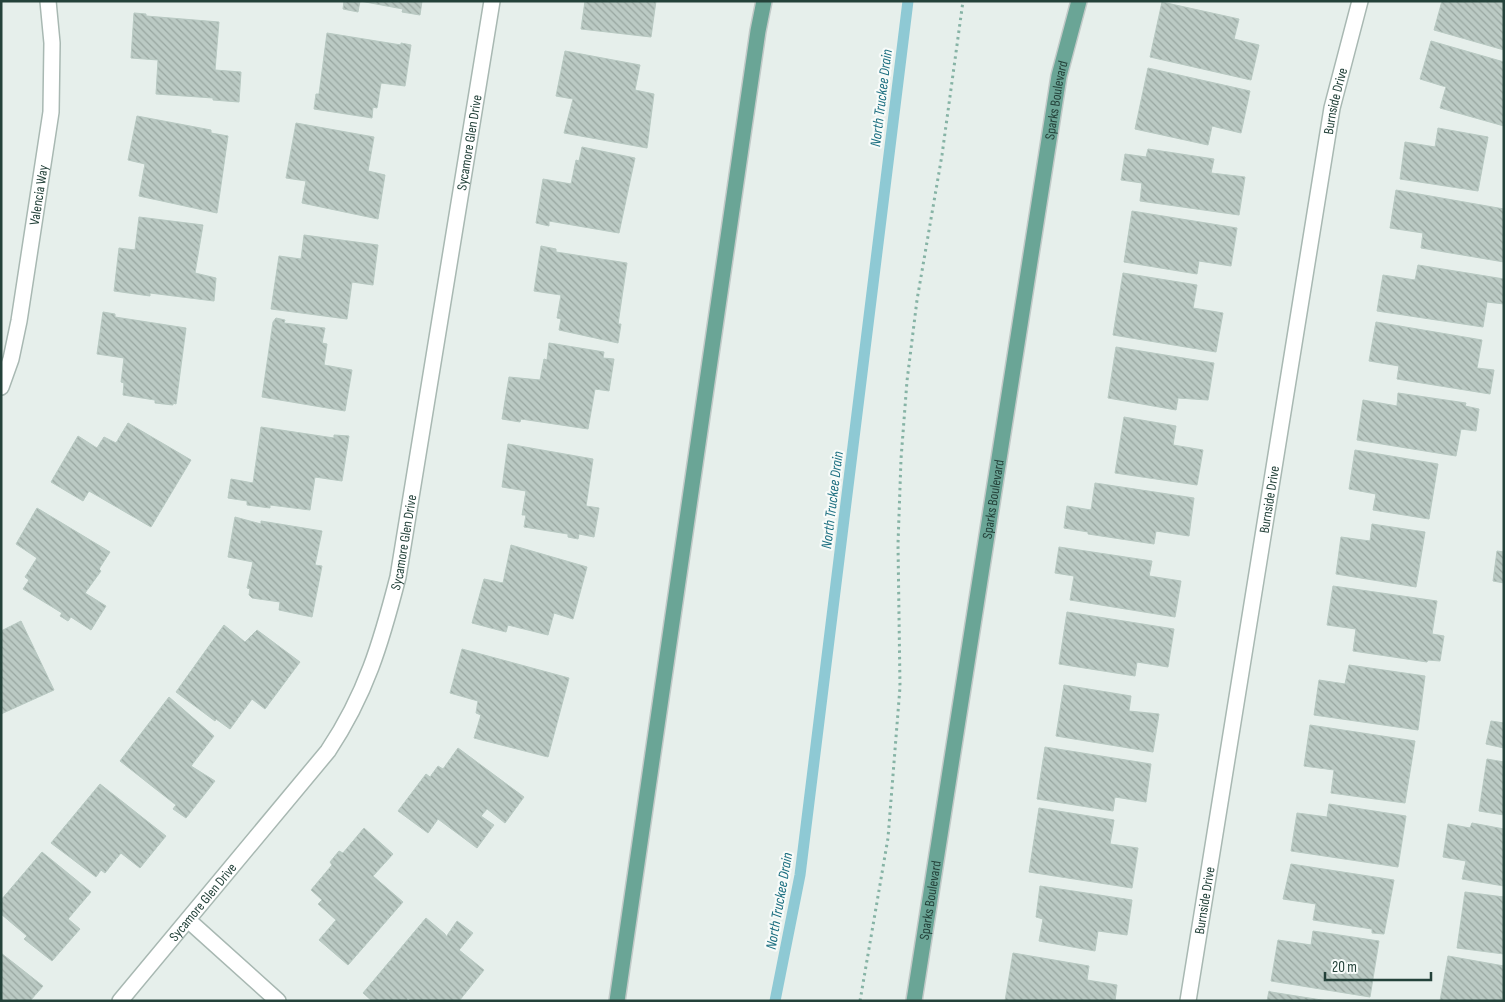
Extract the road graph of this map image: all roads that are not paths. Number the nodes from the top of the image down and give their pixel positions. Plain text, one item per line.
1 (48, 1) edge
2 (492, 1) edge
3 (764, 1) edge
4 (1078, 1) edge
5 (1360, 1) edge
6 (1, 386) edge
7 (188, 920) junction
8 (120, 1001) edge
9 (278, 1001) edge
10 (617, 1001) edge
11 (914, 1001) edge
12 (1188, 1001) edge

1 - 6 street, Valencia Way
2 - 7 street, Sycamore Glen Drive
3 - 10 main road
4 - 11 main road, Sparks Boulevard
5 - 12 street, Burnside Drive
7 - 8 street, Sycamore Glen Drive
7 - 9 street

